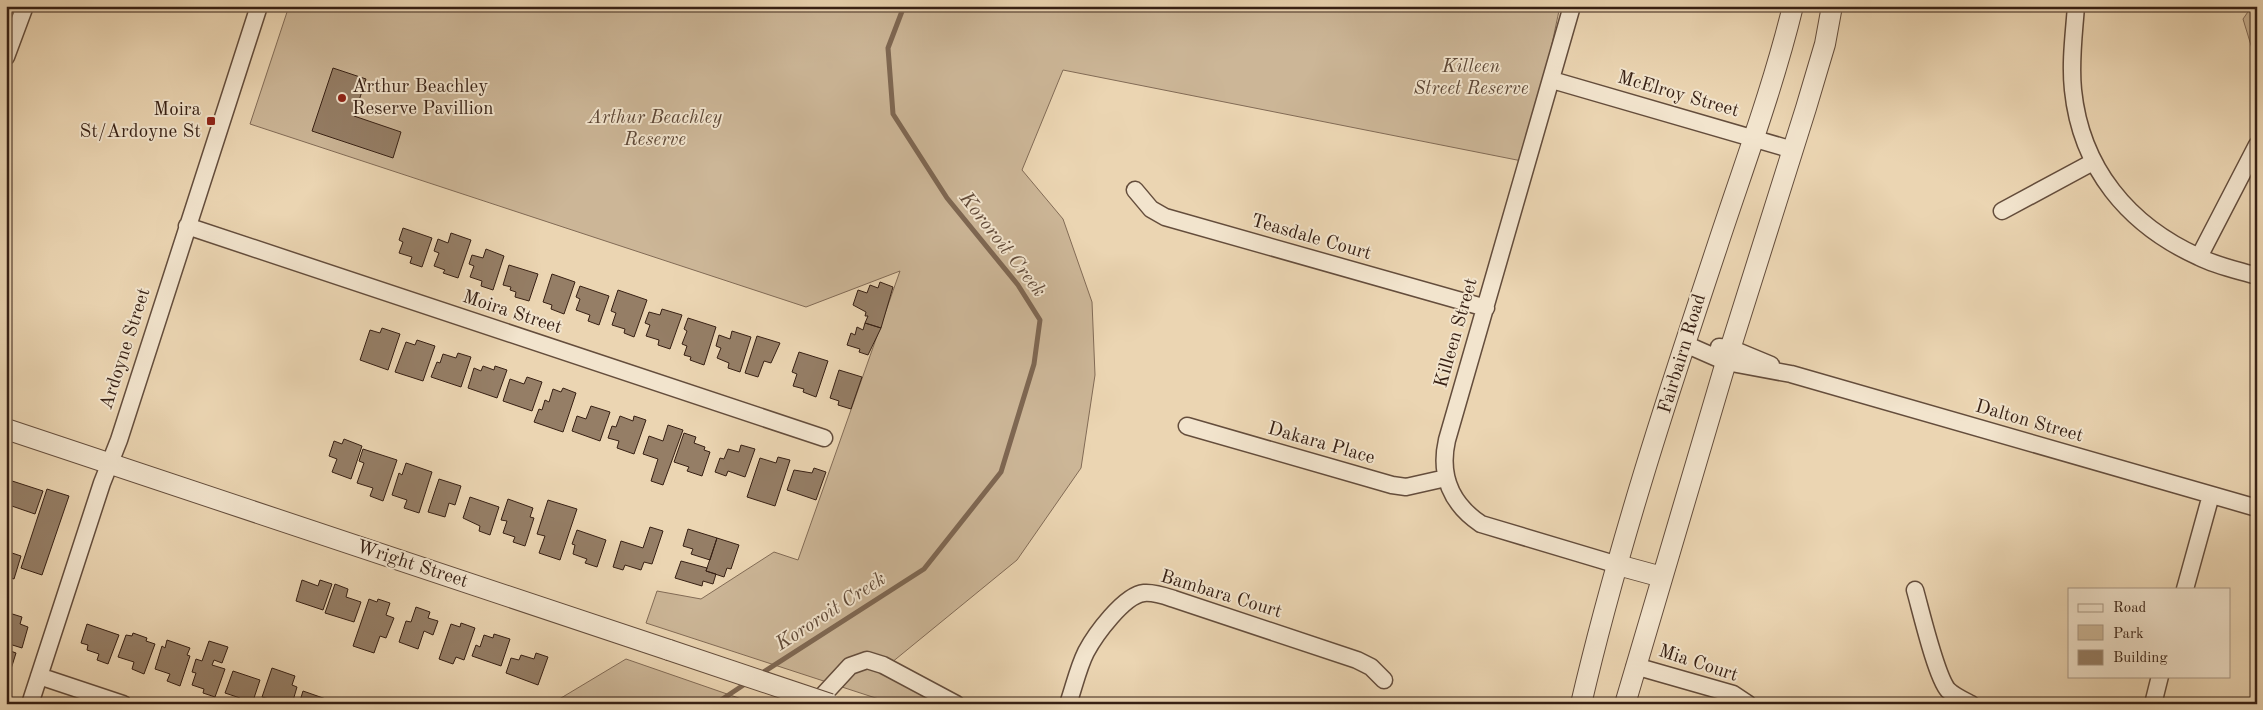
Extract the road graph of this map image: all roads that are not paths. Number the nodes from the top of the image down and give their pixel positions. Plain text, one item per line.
1 (25, 6) edge
2 (259, 6) edge
3 (1572, 6) edge
4 (1793, 6) edge
5 (1832, 6) edge
6 (2076, 6) edge
7 (6, 57) edge
8 (1552, 80) junction
9 (1753, 137) junction
10 (2257, 145) edge
11 (1793, 150) junction
12 (2093, 162) junction
13 (1135, 190) dead end
14 (2002, 211) dead end
15 (187, 226) junction
16 (2198, 257) junction
17 (2257, 276) edge
18 (1486, 308) junction
19 (1685, 344) junction
20 (1728, 355) junction
21 (1187, 426) dead end
22 (6, 429) edge
23 (824, 438) dead end
24 (111, 464) junction
25 (1446, 478) junction
26 (2211, 495) junction
27 (2257, 508) edge
28 (1618, 565) junction
29 (1662, 578) junction
30 (2185, 588) edge
31 (1915, 590) dead end
32 (1635, 666) junction
33 (39, 676) junction
34 (2160, 678) edge
35 (1384, 680) dead end
36 (2156, 703) edge
37 (30, 704) edge
38 (123, 704) edge
39 (815, 704) edge
40 (830, 704) edge
41 (956, 704) edge
42 (1068, 704) edge
43 (1581, 704) edge
44 (1624, 704) edge
45 (1748, 704) edge
46 (1971, 704) edge

1 - 7 street
2 - 15 street, Ardoyne Street
3 - 8 street, Killeen Street
4 - 9 street, Fairbairn Road
5 - 11 street
6 - 12 street
8 - 9 street, McElroy Street
8 - 18 street, Killeen Street
9 - 11 street, McElroy Street
9 - 19 street, Fairbairn Road
10 - 16 street
11 - 20 street
12 - 14 street
12 - 16 street
13 - 18 street, Teasdale Court
15 - 23 street, Moira Street
15 - 24 street, Ardoyne Street
16 - 17 street
18 - 25 street, Killeen Street
19 - 20 street, Dalton Street
19 - 28 street, Fairbairn Road
20 - 26 street, Dalton Street
20 - 29 street
21 - 25 street, Dakara Place
22 - 24 street, Wright Street
24 - 33 street, Ardoyne Street
24 - 40 street, Wright Street, bridge
25 - 28 street, Killeen Street
26 - 27 street, Dalton Street
26 - 30 street
28 - 29 street
28 - 43 street, Fairbairn Road
29 - 32 street
31 - 46 street
32 - 44 street
32 - 45 street, Mia Court
33 - 37 street, Ardoyne Street
33 - 38 street
34 - 36 street
35 - 42 street, Bambara Court
39 - 41 street

